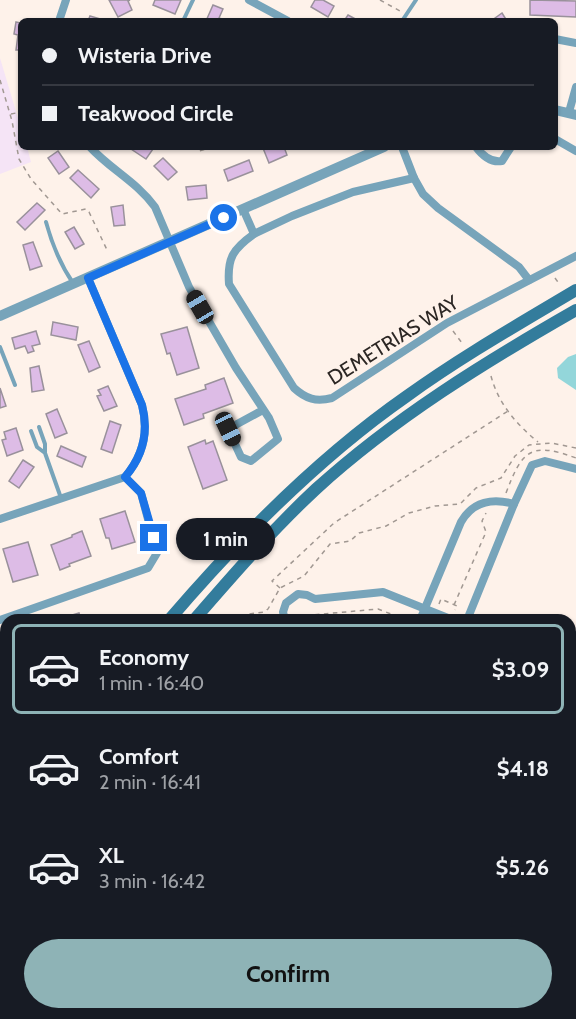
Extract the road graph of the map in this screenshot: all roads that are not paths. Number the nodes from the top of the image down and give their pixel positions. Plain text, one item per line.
1 (66, 0) edge
2 (193, 0) edge
3 (249, 0) edge
4 (416, 0) edge
5 (60, 18) edge
6 (184, 18) edge
7 (282, 18) edge
8 (404, 18) edge
9 (558, 40) edge
10 (576, 43) edge
11 (576, 87) edge
12 (572, 114) edge
13 (558, 141) edge
14 (93, 150) edge
15 (377, 150) edge
16 (403, 150) edge
17 (478, 150) edge
18 (509, 150) edge
19 (576, 151) edge
20 (414, 178) junction
21 (243, 209) junction
22 (46, 222) dead end
23 (254, 234) junction
24 (169, 242) junction
25 (576, 256) edge
26 (88, 278) junction
27 (529, 280) junction
28 (73, 284) junction
29 (576, 290) edge
30 (576, 310) edge
31 (0, 316) edge
32 (0, 347) edge
33 (15, 385) dead end
34 (263, 410) junction
35 (39, 427) dead end
36 (31, 431) dead end
37 (45, 453) junction
38 (576, 469) edge
39 (125, 477) junction
40 (62, 499) junction
41 (514, 504) junction
42 (0, 519) edge
43 (425, 608) junction
44 (17, 614) edge
45 (174, 614) edge
46 (199, 614) edge
47 (284, 614) edge
48 (422, 614) edge
49 (447, 614) edge
50 (469, 614) edge

1 - 5 street
2 - 6 lane
3 - 7 street
4 - 8 lane
9 - 10 street
11 - 12 street
13 - 19 street
14 - 24 street
15 - 21 street
16 - 20 street
17 - 18 street
20 - 23 street, DEMETRIAS WAY
20 - 27 street
21 - 23 street
21 - 24 street
22 - 28 lane
23 - 27 street, DEMETRIAS WAY
24 - 26 street
24 - 34 street
25 - 27 street, DEMETRIAS WAY
26 - 28 street
26 - 39 street
28 - 31 street
29 - 45 main road
30 - 46 main road
32 - 33 lane
34 - 34 street
35 - 37 lane
36 - 37 lane
37 - 40 lane
38 - 41 street
39 - 40 street
39 - 44 street
40 - 42 street
41 - 43 street
41 - 50 street
43 - 47 street
43 - 48 street
43 - 49 street

